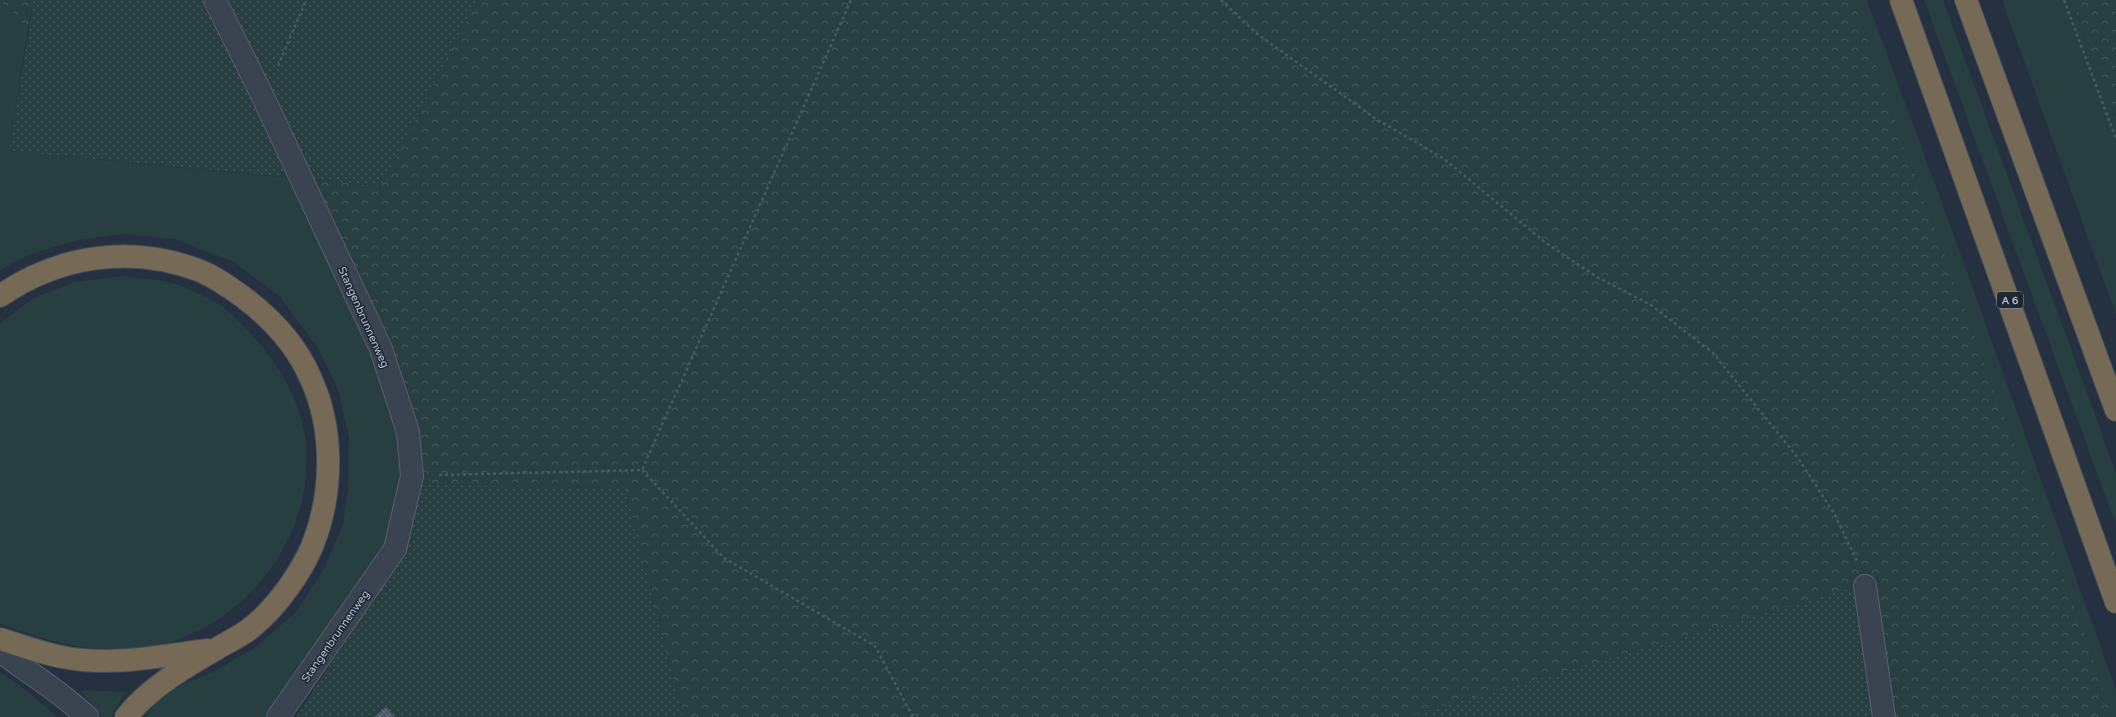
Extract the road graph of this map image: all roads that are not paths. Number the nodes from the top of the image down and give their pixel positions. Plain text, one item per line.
1 (215, 0) edge
2 (1901, 0) edge
3 (1966, 0) edge
4 (0, 296) edge
5 (2116, 410) edge
6 (1865, 586) road end
7 (2116, 602) edge
8 (0, 638) edge
9 (215, 649) junction
10 (0, 651) edge
11 (87, 717) edge
12 (126, 717) edge
13 (278, 717) edge
14 (1884, 717) edge

1 - 13 street, Stangenbrunnenweg
2 - 7 highway, A 6
3 - 5 highway
4 - 9 highway
6 - 14 street
8 - 9 highway
9 - 12 highway
10 - 11 street

